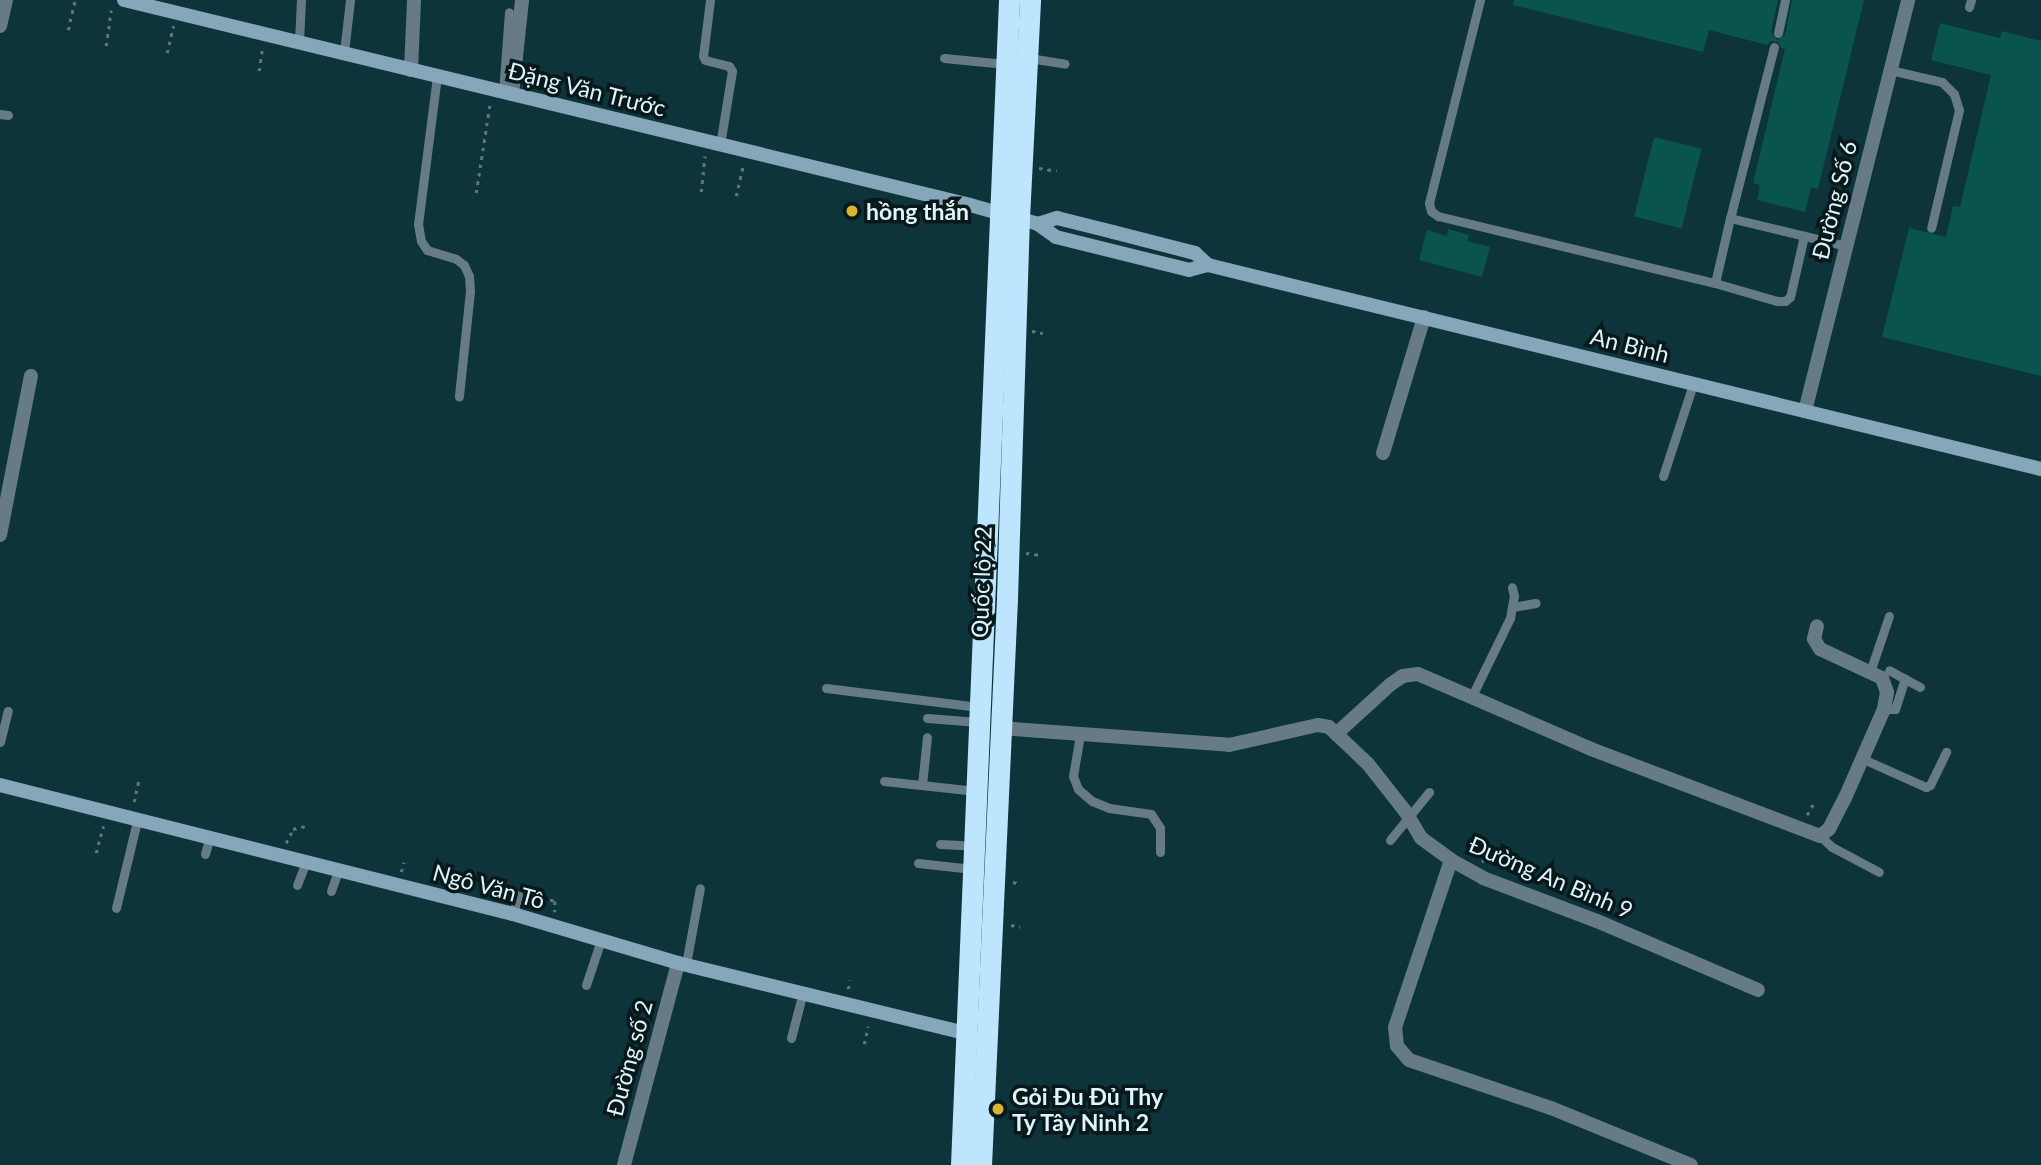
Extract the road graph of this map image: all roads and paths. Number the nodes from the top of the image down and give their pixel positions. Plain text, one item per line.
1 (6, 0) edge
2 (75, 0) edge
3 (113, 0) edge
4 (124, 0) edge
5 (301, 0) edge
6 (350, 0) edge
7 (414, 0) edge
8 (522, 0) edge
9 (710, 0) edge
10 (1009, 0) edge
11 (1030, 0) edge
12 (1480, 0) edge
13 (1786, 0) edge
14 (1908, 0) edge
15 (143, 2) edge
16 (176, 12) junction
17 (509, 12) dead end
18 (0, 26) edge
19 (68, 30) dead end
20 (264, 33) junction
21 (1778, 33) dead end
22 (299, 42) junction
23 (106, 46) dead end
24 (1774, 47) dead end
25 (344, 52) junction
26 (167, 53) dead end
27 (944, 58) dead end
28 (1027, 58) junction
29 (1006, 64) junction
30 (1065, 64) dead end
31 (411, 70) junction
32 (1890, 70) junction
33 (259, 71) dead end
34 (438, 76) junction
35 (502, 92) junction
36 (713, 144) junction
37 (746, 152) junction
38 (701, 192) dead end
39 (476, 194) dead end
40 (736, 196) dead end
41 (1730, 218) junction
42 (1019, 219) junction
43 (1931, 228) dead end
44 (1804, 236) junction
45 (1846, 246) junction
46 (1715, 283) junction
47 (1424, 317) junction
48 (31, 376) dead end
49 (1693, 384) junction
50 (459, 396) dead end
51 (1805, 411) junction
52 (1383, 453) dead end
53 (2041, 469) edge
54 (1663, 476) dead end
55 (0, 535) edge
56 (1512, 587) dead end
57 (1536, 604) dead end
58 (1513, 607) junction
59 (1889, 616) dead end
60 (1817, 626) dead end
61 (1889, 670) dead end
62 (1870, 672) junction
63 (1905, 679) junction
64 (1920, 687) dead end
65 (826, 688) dead end
66 (1472, 696) junction
67 (1884, 709) junction
68 (8, 711) dead end
69 (927, 718) dead end
70 (987, 719) junction
71 (1336, 734) junction
72 (1080, 735) junction
73 (927, 737) dead end
74 (0, 742) edge
75 (1946, 752) dead end
76 (1863, 759) junction
77 (139, 778) dead end
78 (884, 781) dead end
79 (0, 785) edge
80 (922, 785) junction
81 (976, 791) junction
82 (1429, 792) dead end
83 (107, 813) junction
84 (1409, 817) junction
85 (134, 820) junction
86 (306, 826) dead end
87 (1820, 836) junction
88 (209, 839) junction
89 (1390, 840) dead end
90 (940, 844) dead end
91 (974, 846) junction
92 (1160, 852) dead end
93 (96, 853) dead end
94 (205, 854) dead end
95 (282, 856) junction
96 (1451, 860) junction
97 (306, 862) junction
98 (918, 863) dead end
99 (973, 869) junction
100 (338, 871) junction
101 (1879, 872) dead end
102 (298, 885) dead end
103 (701, 888) dead end
104 (331, 891) dead end
105 (518, 895) dead end
106 (542, 897) dead end
107 (116, 908) dead end
108 (513, 914) junction
109 (551, 925) junction
110 (601, 940) junction
111 (682, 964) junction
112 (586, 985) dead end
113 (1758, 990) dead end
114 (803, 992) junction
115 (965, 1034) junction
116 (791, 1038) dead end
117 (624, 1165) edge
118 (961, 1165) edge
119 (981, 1165) edge
120 (1691, 1165) edge

1 - 18 street
2 - 19 path
3 - 23 path
4 - 15 main road, Đặng Văn Trước
5 - 22 lane
6 - 25 lane
7 - 31 street
8 - 35 street
9 - 36 lane
10 - 29 highway, Quốc lộ 22
11 - 28 highway, Quốc lộ 22
12 - 46 lane
13 - 21 lane
14 - 32 street, Đường Số 6
15 - 16 main road, Đặng Văn Trước
16 - 20 main road, Đặng Văn Trước
16 - 26 path
17 - 35 lane
20 - 22 main road, Đặng Văn Trước
20 - 33 path
22 - 25 main road, Đặng Văn Trước
24 - 41 lane
25 - 31 main road, Đặng Văn Trước
27 - 29 lane
28 - 30 lane
28 - 42 highway, Quốc lộ 22
29 - 42 highway, Quốc lộ 22
31 - 34 main road, Đặng Văn Trước
32 - 43 lane
32 - 45 street, Đường Số 6
34 - 35 main road, Đặng Văn Trước
34 - 50 lane
35 - 36 main road, Đặng Văn Trước
35 - 39 path
36 - 37 main road, Đặng Văn Trước
36 - 38 path
37 - 40 path
37 - 42 main road, Đặng Văn Trước
41 - 44 lane
41 - 46 lane
42 - 47 main road, An Bình
42 - 70 highway, Quốc lộ 22
44 - 45 lane
44 - 46 lane
45 - 51 street, Đường Số 6
47 - 49 main road, An Bình
47 - 52 street
48 - 55 street
49 - 51 main road, An Bình
49 - 54 lane
51 - 53 main road, An Bình
56 - 58 lane
57 - 58 lane
58 - 66 lane
59 - 62 lane
60 - 62 street
61 - 63 lane
62 - 67 street
63 - 64 lane
63 - 67 lane
65 - 70 lane
66 - 71 street
66 - 87 street
67 - 76 street
68 - 74 lane
69 - 70 lane
70 - 72 street
70 - 81 highway, Quốc lộ 22
70 - 119 highway, Quốc lộ 22
71 - 72 street
71 - 84 street, Đường An Bình 9
72 - 92 lane
73 - 80 lane
75 - 76 lane
76 - 87 street
77 - 85 path
78 - 80 lane
79 - 83 main road, Ngô Văn Tô
80 - 81 lane
81 - 91 highway, Quốc lộ 22
82 - 84 lane
83 - 85 main road, Ngô Văn Tô
83 - 93 path
84 - 89 lane
84 - 96 street, Đường An Bình 9
85 - 88 main road, Ngô Văn Tô
85 - 107 lane
86 - 95 path
87 - 101 lane
88 - 94 lane
88 - 95 main road, Ngô Văn Tô
90 - 91 lane
91 - 99 highway, Quốc lộ 22
95 - 97 main road, Ngô Văn Tô
96 - 113 street, Đường An Bình 9
96 - 120 street
97 - 100 main road, Ngô Văn Tô
97 - 102 lane
98 - 99 lane
99 - 115 highway, Quốc lộ 22
100 - 104 lane
100 - 108 main road, Ngô Văn Tô
103 - 111 lane
105 - 108 lane
106 - 109 path
108 - 109 main road, Ngô Văn Tô
109 - 110 main road, Ngô Văn Tô
110 - 111 main road, Ngô Văn Tô
110 - 112 lane
111 - 114 main road, Ngô Văn Tô
111 - 117 street, Đường số 2
114 - 115 main road, Ngô Văn Tô
114 - 116 lane
115 - 118 highway, Quốc lộ 22

